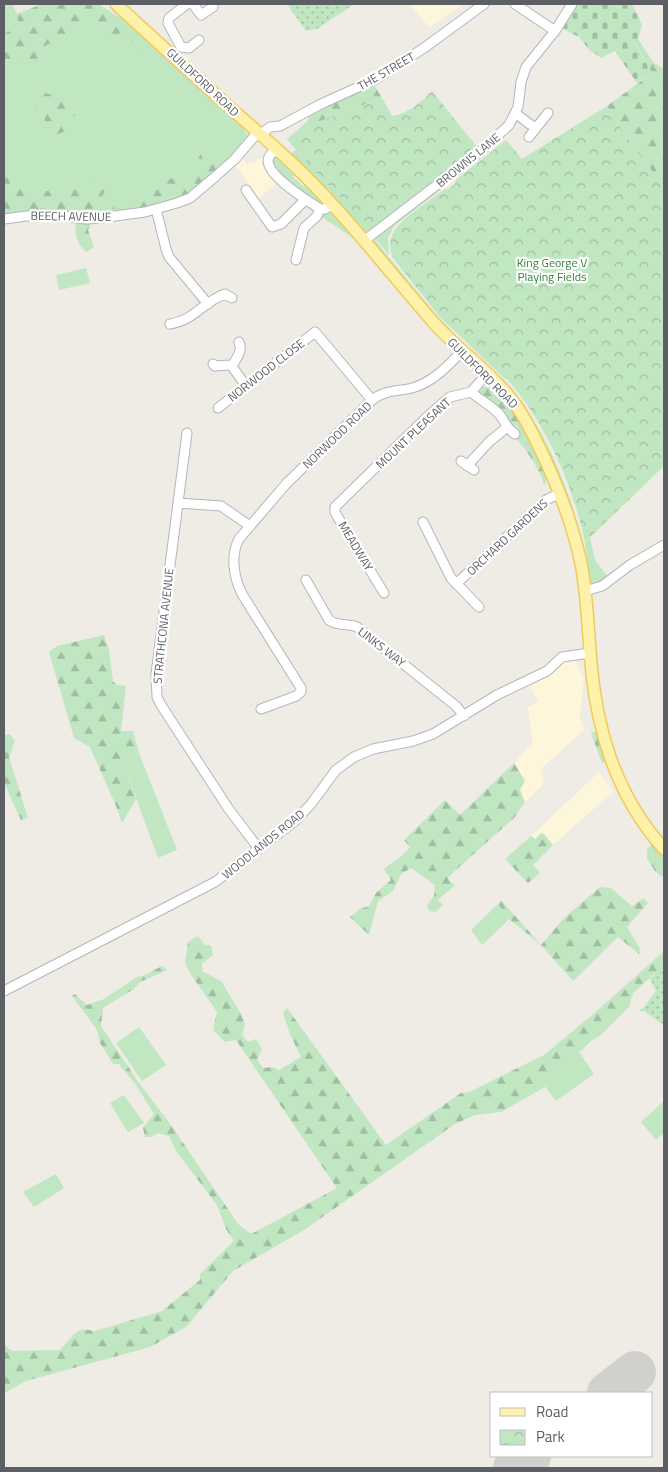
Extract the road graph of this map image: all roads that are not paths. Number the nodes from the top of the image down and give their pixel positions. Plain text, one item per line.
1 (116, 4) edge
2 (187, 4) edge
3 (193, 4) edge
4 (484, 4) edge
5 (515, 4) edge
6 (572, 4) edge
7 (212, 7) dead end
8 (555, 32) junction
9 (199, 40) dead end
10 (178, 51) junction
11 (516, 113) junction
12 (548, 113) dead end
13 (535, 128) junction
14 (529, 137) dead end
15 (266, 139) junction
16 (246, 190) dead end
17 (305, 200) junction
18 (332, 204) junction
19 (156, 209) junction
20 (320, 209) junction
21 (4, 219) edge
22 (365, 240) junction
23 (296, 260) dead end
24 (232, 298) dead end
25 (208, 304) junction
26 (170, 324) dead end
27 (239, 342) dead end
28 (462, 351) junction
29 (213, 364) dead end
30 (232, 366) junction
31 (487, 374) junction
32 (246, 386) junction
33 (471, 392) junction
34 (372, 400) junction
35 (218, 408) dead end
36 (506, 428) junction
37 (187, 433) dead end
38 (515, 434) dead end
39 (467, 466) dead end
40 (560, 493) junction
41 (342, 500) joint
42 (178, 503) junction
43 (423, 522) dead end
44 (250, 526) junction
45 (664, 545) edge
46 (306, 580) dead end
47 (456, 584) junction
48 (585, 591) junction
49 (384, 593) dead end
50 (479, 607) dead end
51 (590, 653) junction
52 (261, 709) dead end
53 (464, 716) junction
54 (259, 849) junction
55 (664, 849) edge
56 (4, 991) edge

1 - 10 main road, GUILDFORD ROAD
2 - 10 street
3 - 7 street
4 - 15 street, THE STREET
5 - 8 street
6 - 8 street, BROWNS LANE
8 - 11 street, BROWNS LANE
9 - 10 street
10 - 15 main road, GUILDFORD ROAD
11 - 13 street
11 - 22 street, BROWNS LANE
12 - 13 street
13 - 14 street
15 - 17 street
15 - 18 main road, GUILDFORD ROAD
15 - 19 street, BEECH AVENUE
16 - 17 street
17 - 20 street
18 - 20 street
18 - 22 main road, GUILDFORD ROAD
19 - 21 street, BEECH AVENUE
19 - 25 street
20 - 23 street
22 - 28 main road, GUILDFORD ROAD
24 - 25 street
25 - 26 street
27 - 30 street
28 - 31 main road, GUILDFORD ROAD
28 - 34 street, NORWOOD ROAD
29 - 30 street
30 - 32 street
31 - 33 street
31 - 40 main road, GUILDFORD ROAD
32 - 34 street, NORWOOD CLOSE
32 - 35 street, NORWOOD CLOSE
33 - 36 street
33 - 41 street, MOUNT PLEASANT
34 - 44 street, NORWOOD ROAD
36 - 38 street
36 - 39 street
37 - 42 street, STRATHCONA AVENUE
40 - 47 street, ORCHARD GARDENS
40 - 48 main road, GUILDFORD ROAD
41 - 49 street, MEADWAY
42 - 44 street
42 - 54 street, STRATHCONA AVENUE
43 - 47 street, ORCHARD GARDENS
44 - 52 street, NORWOOD ROAD
45 - 48 street
46 - 53 street, LINKS WAY
47 - 50 street, ORCHARD GARDENS
48 - 51 main road, GUILDFORD ROAD
51 - 53 street, WOODLANDS ROAD
51 - 55 main road, GUILDFORD ROAD
53 - 54 street, WOODLANDS ROAD
54 - 56 street, WOODLANDS ROAD

